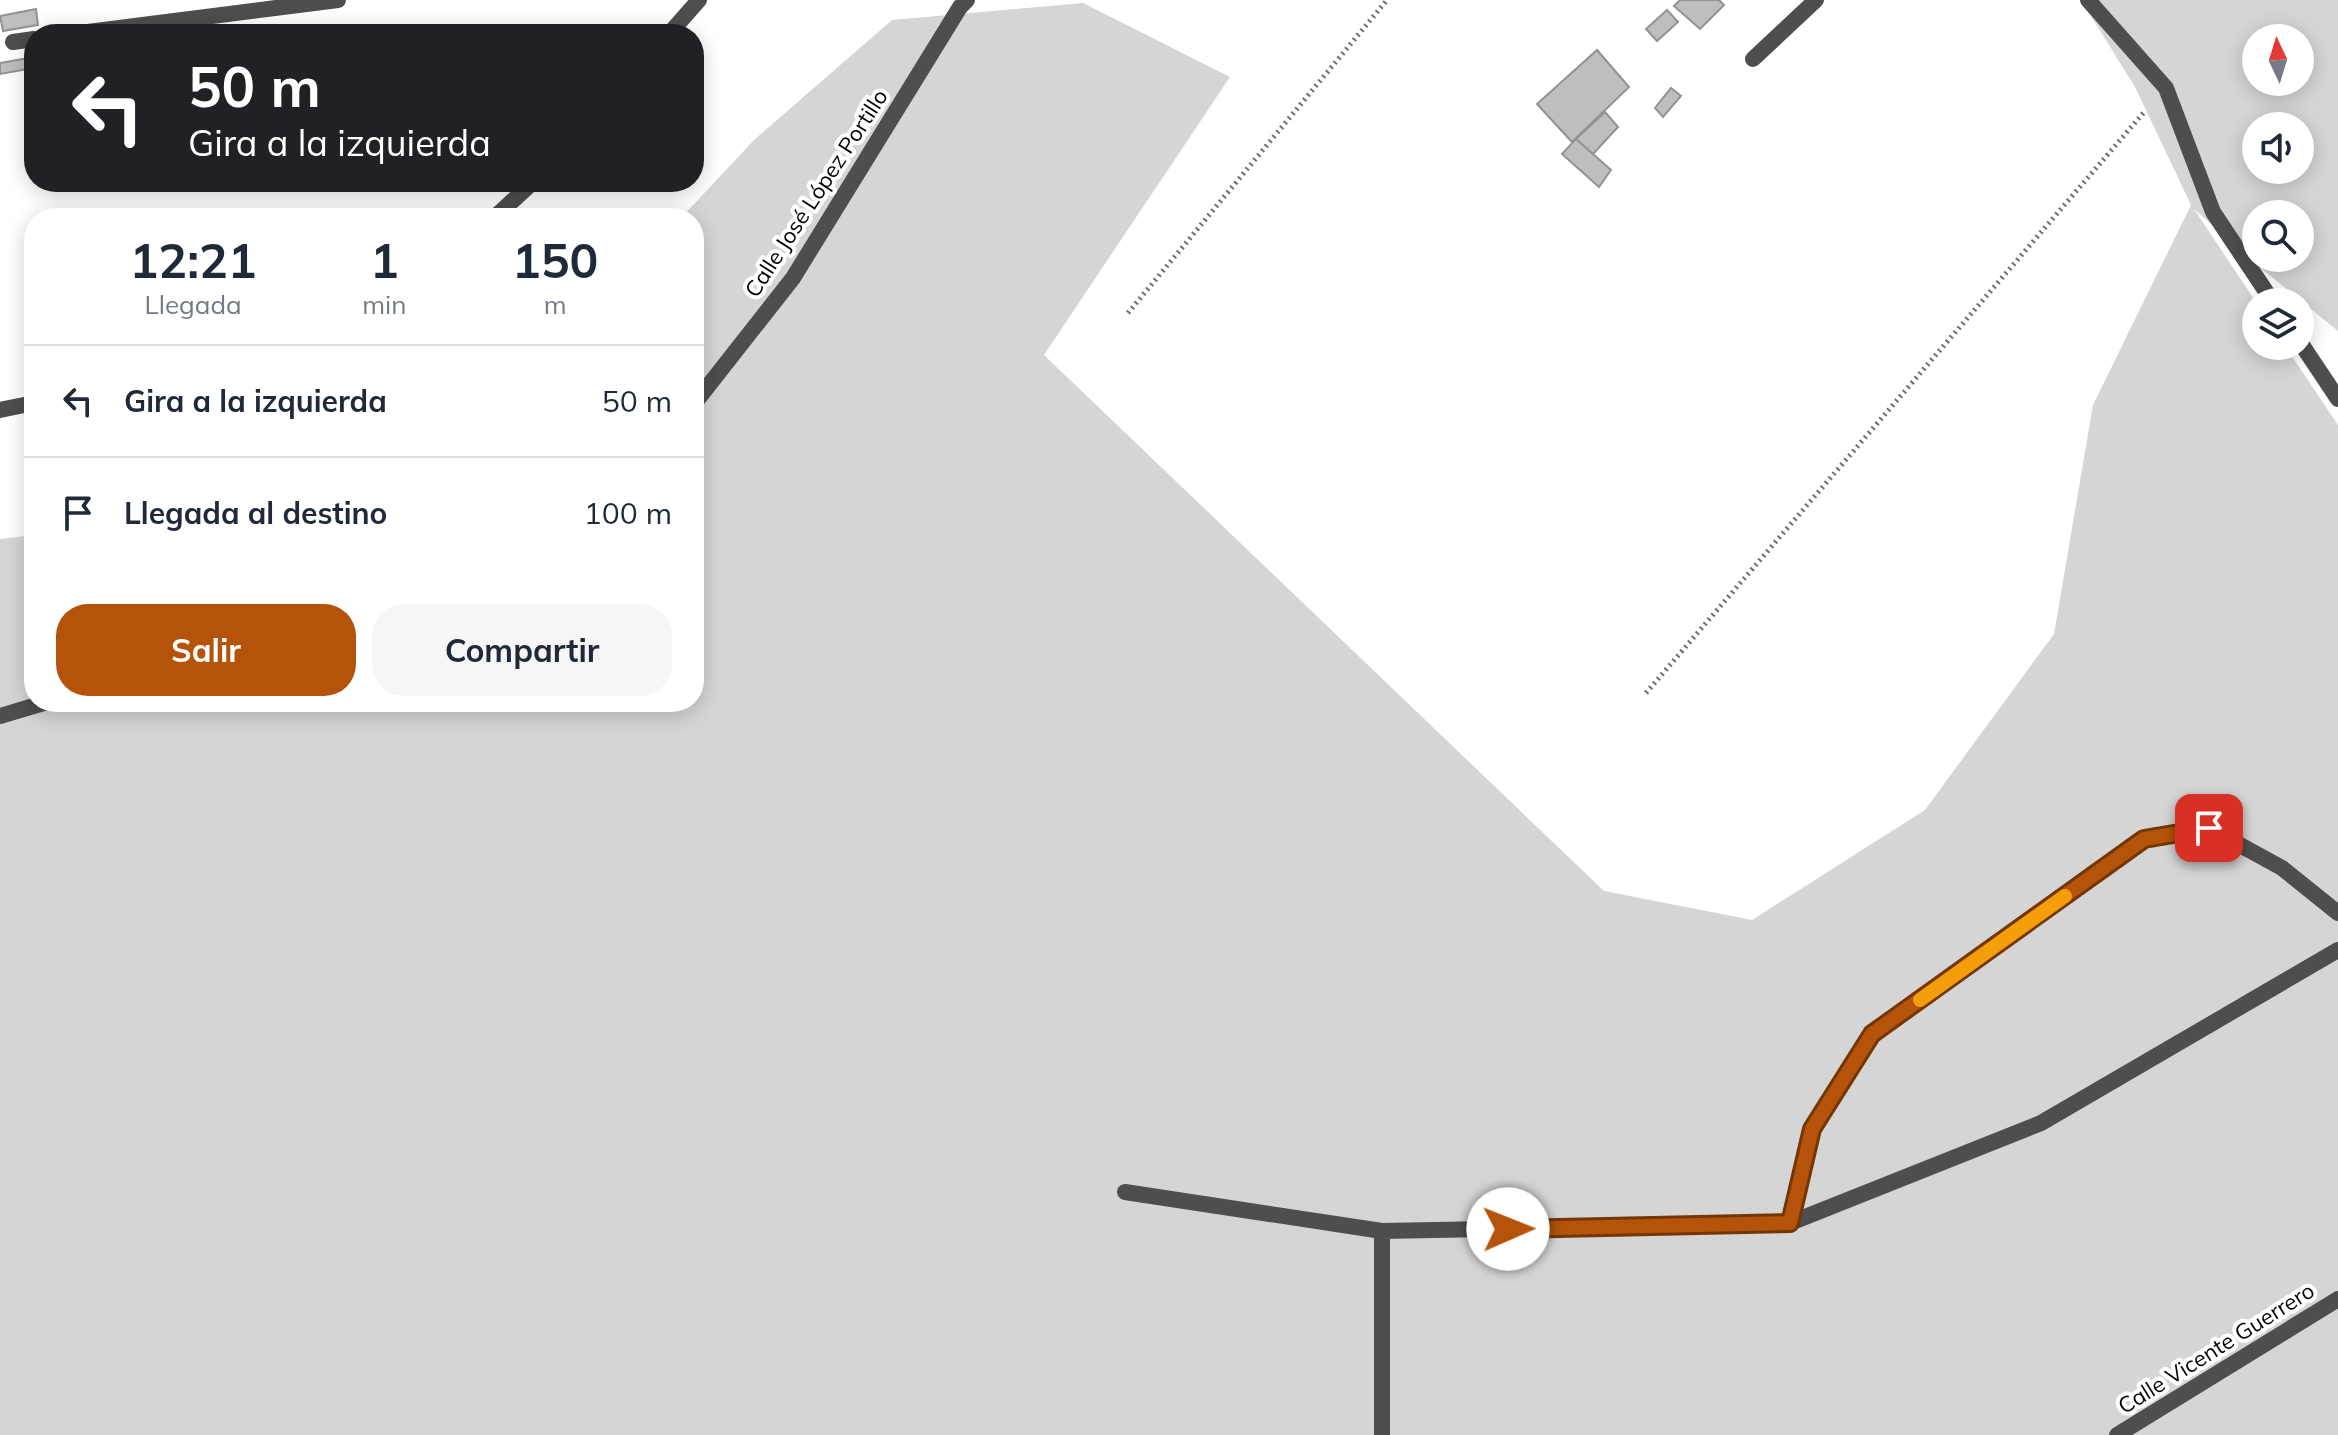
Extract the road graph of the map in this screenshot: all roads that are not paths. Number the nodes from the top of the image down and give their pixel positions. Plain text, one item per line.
1 (338, 0) edge
2 (699, 0) edge
3 (967, 0) edge
4 (1816, 0) edge
5 (2088, 0) edge
6 (150, 24) edge
7 (678, 24) edge
8 (24, 40) edge
9 (13, 42) dead end
10 (1753, 59) dead end
11 (522, 192) edge
12 (505, 208) edge
13 (2264, 288) edge
14 (2312, 360) edge
15 (704, 391) edge
16 (2338, 399) edge
17 (24, 405) edge
18 (0, 410) edge
19 (24, 709) edge
20 (0, 716) edge
21 (2338, 913) edge
22 (2338, 950) edge
23 (1125, 1192) dead end
24 (1790, 1223) junction
25 (1382, 1231) junction
26 (2338, 1299) edge
27 (1382, 1435) edge
28 (2117, 1435) edge

1 - 6 street
2 - 7 street
3 - 15 street, Calle José López Portillo
4 - 10 street
5 - 13 street
8 - 9 street
11 - 12 street
14 - 16 street
17 - 18 street
19 - 20 street
21 - 24 street
22 - 24 street
23 - 25 street
24 - 25 street
25 - 27 street
26 - 28 street, Calle Vicente Guerrero

